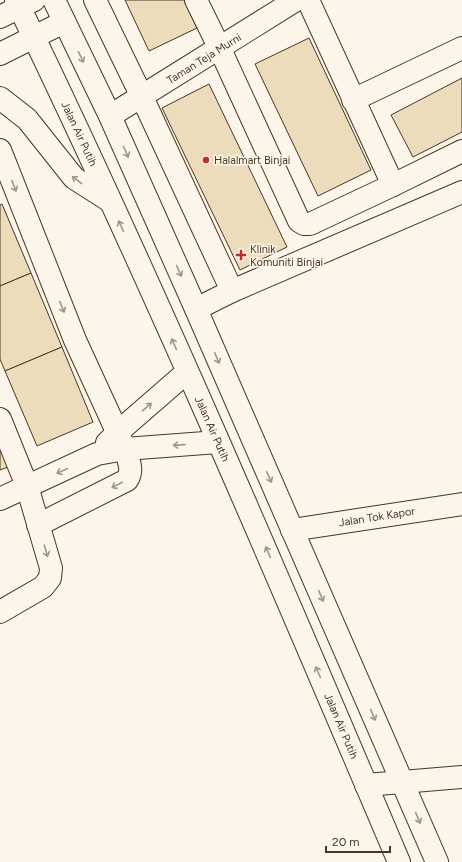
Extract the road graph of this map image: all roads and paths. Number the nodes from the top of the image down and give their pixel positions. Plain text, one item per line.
1 (54, 0) edge
2 (95, 0) edge
3 (196, 0) edge
4 (296, 0) edge
5 (308, 0) edge
6 (17, 6) edge
7 (64, 22) junction
8 (33, 37) junction
9 (462, 48) edge
10 (220, 49) junction
11 (0, 54) edge
12 (142, 97) junction
13 (0, 98) edge
14 (353, 100) junction
15 (110, 116) junction
16 (0, 150) edge
17 (462, 151) edge
18 (393, 185) junction
19 (462, 192) edge
20 (110, 201) junction
21 (232, 291) junction
22 (196, 309) junction
23 (187, 372) junction
24 (0, 419) edge
25 (121, 441) junction
26 (218, 442) junction
27 (27, 486) junction
28 (0, 498) edge
29 (462, 504) edge
30 (38, 525) junction
31 (292, 530) junction
32 (0, 612) edge
33 (462, 777) edge
34 (402, 782) junction
35 (366, 785) junction
36 (399, 862) edge
37 (437, 862) edge

1 - 7 main road
2 - 12 main road
3 - 10 main road
4 - 10 main road, Taman Teja Murni
5 - 14 main road
6 - 8 main road, Jalan Air Putih
7 - 8 main road
7 -> 15 main road
8 - 11 main road
8 - 20 main road, Jalan Air Putih
9 - 14 main road
10 - 12 main road, Taman Teja Murni
10 - 18 main road
12 - 15 main road, Taman Teja Murni
12 - 21 main road
20 -> 13 main road
14 - 18 main road
15 -> 22 main road
16 -> 25 main road
17 - 18 main road
19 - 21 main road
23 -> 20 main road, Jalan Air Putih
21 - 22 main road
22 -> 31 main road
25 -> 23 main road
23 - 26 main road, Jalan Air Putih
24 - 27 main road
26 -> 25 main road
25 -> 27 main road
25 -> 30 main road
35 -> 26 main road, Jalan Air Putih
27 - 28 main road
27 - 30 main road
29 - 31 main road, Jalan Tok Kapor
30 -> 32 main road
31 -> 34 main road
33 - 34 main road
34 - 35 main road
34 -> 37 main road
35 - 36 main road, Jalan Air Putih

